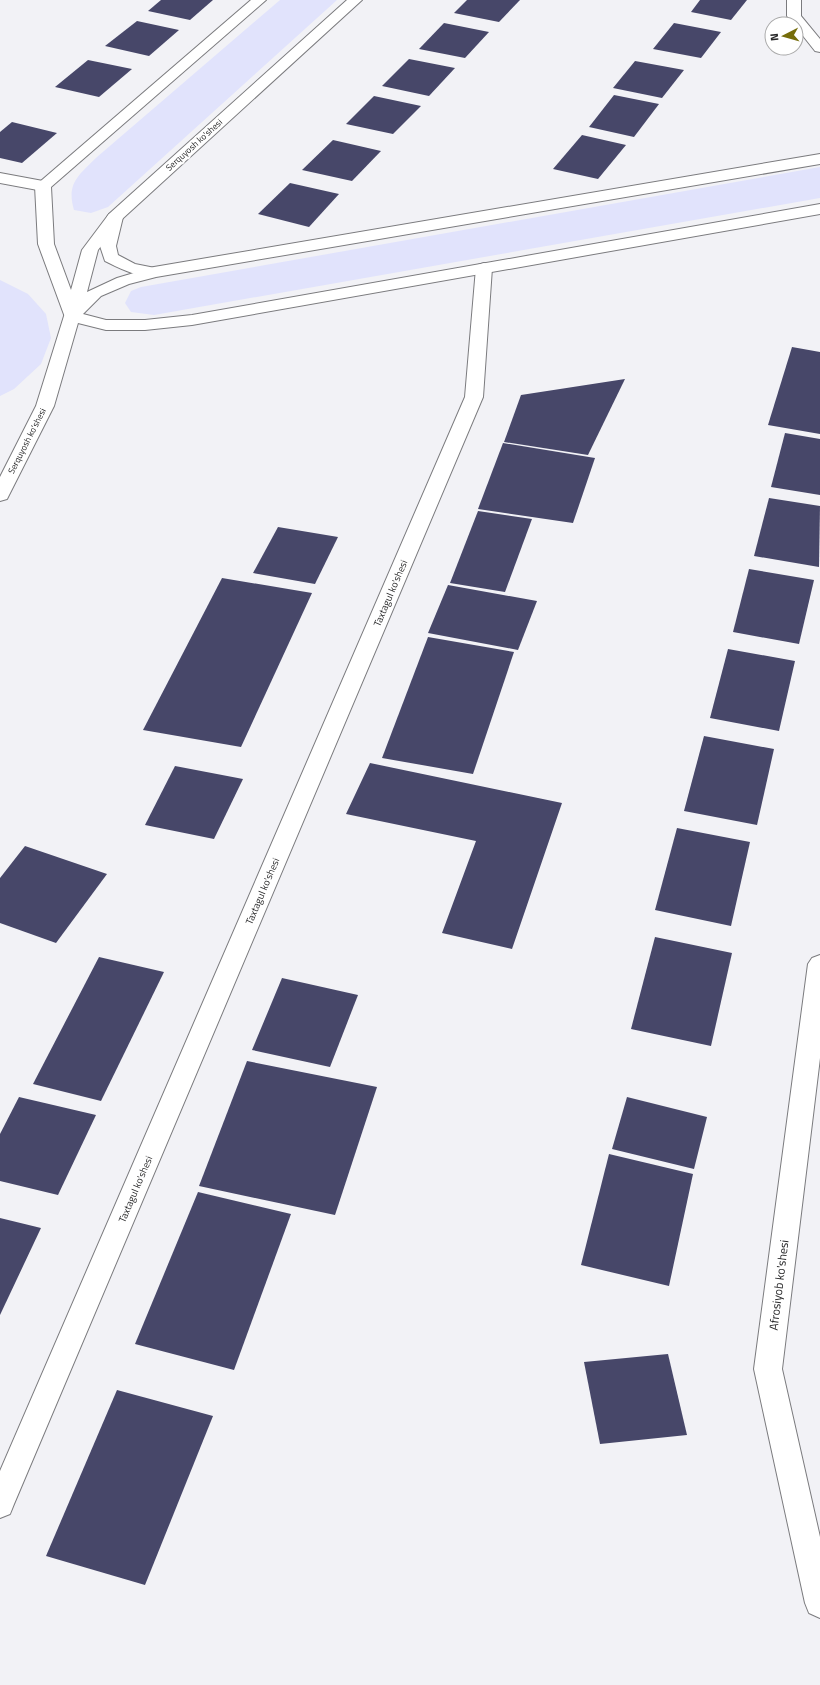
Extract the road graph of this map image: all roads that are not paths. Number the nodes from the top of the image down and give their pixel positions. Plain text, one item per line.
1 (259, 0) edge
2 (355, 0) edge
3 (794, 0) edge
4 (820, 48) edge
5 (820, 159) edge
6 (0, 178) edge
7 (43, 186) junction
8 (820, 209) edge
9 (115, 217) junction
10 (484, 268) junction
11 (154, 272) junction
12 (72, 316) junction
13 (0, 495) edge
14 (820, 964) edge
15 (0, 1504) edge
16 (820, 1603) edge

1 - 7 street
2 - 9 street, Serquyosh ko'shesi
3 - 4 street
5 - 11 street
6 - 7 street
7 - 12 street
8 - 10 street
9 - 11 street
9 - 12 street, Serquyosh ko'shesi
10 - 12 street
10 - 15 street, Taxtagul ko'shesi
11 - 12 street
12 - 13 street, Serquyosh ko'shesi
14 - 16 street, Afrosiyob ko'shesi

